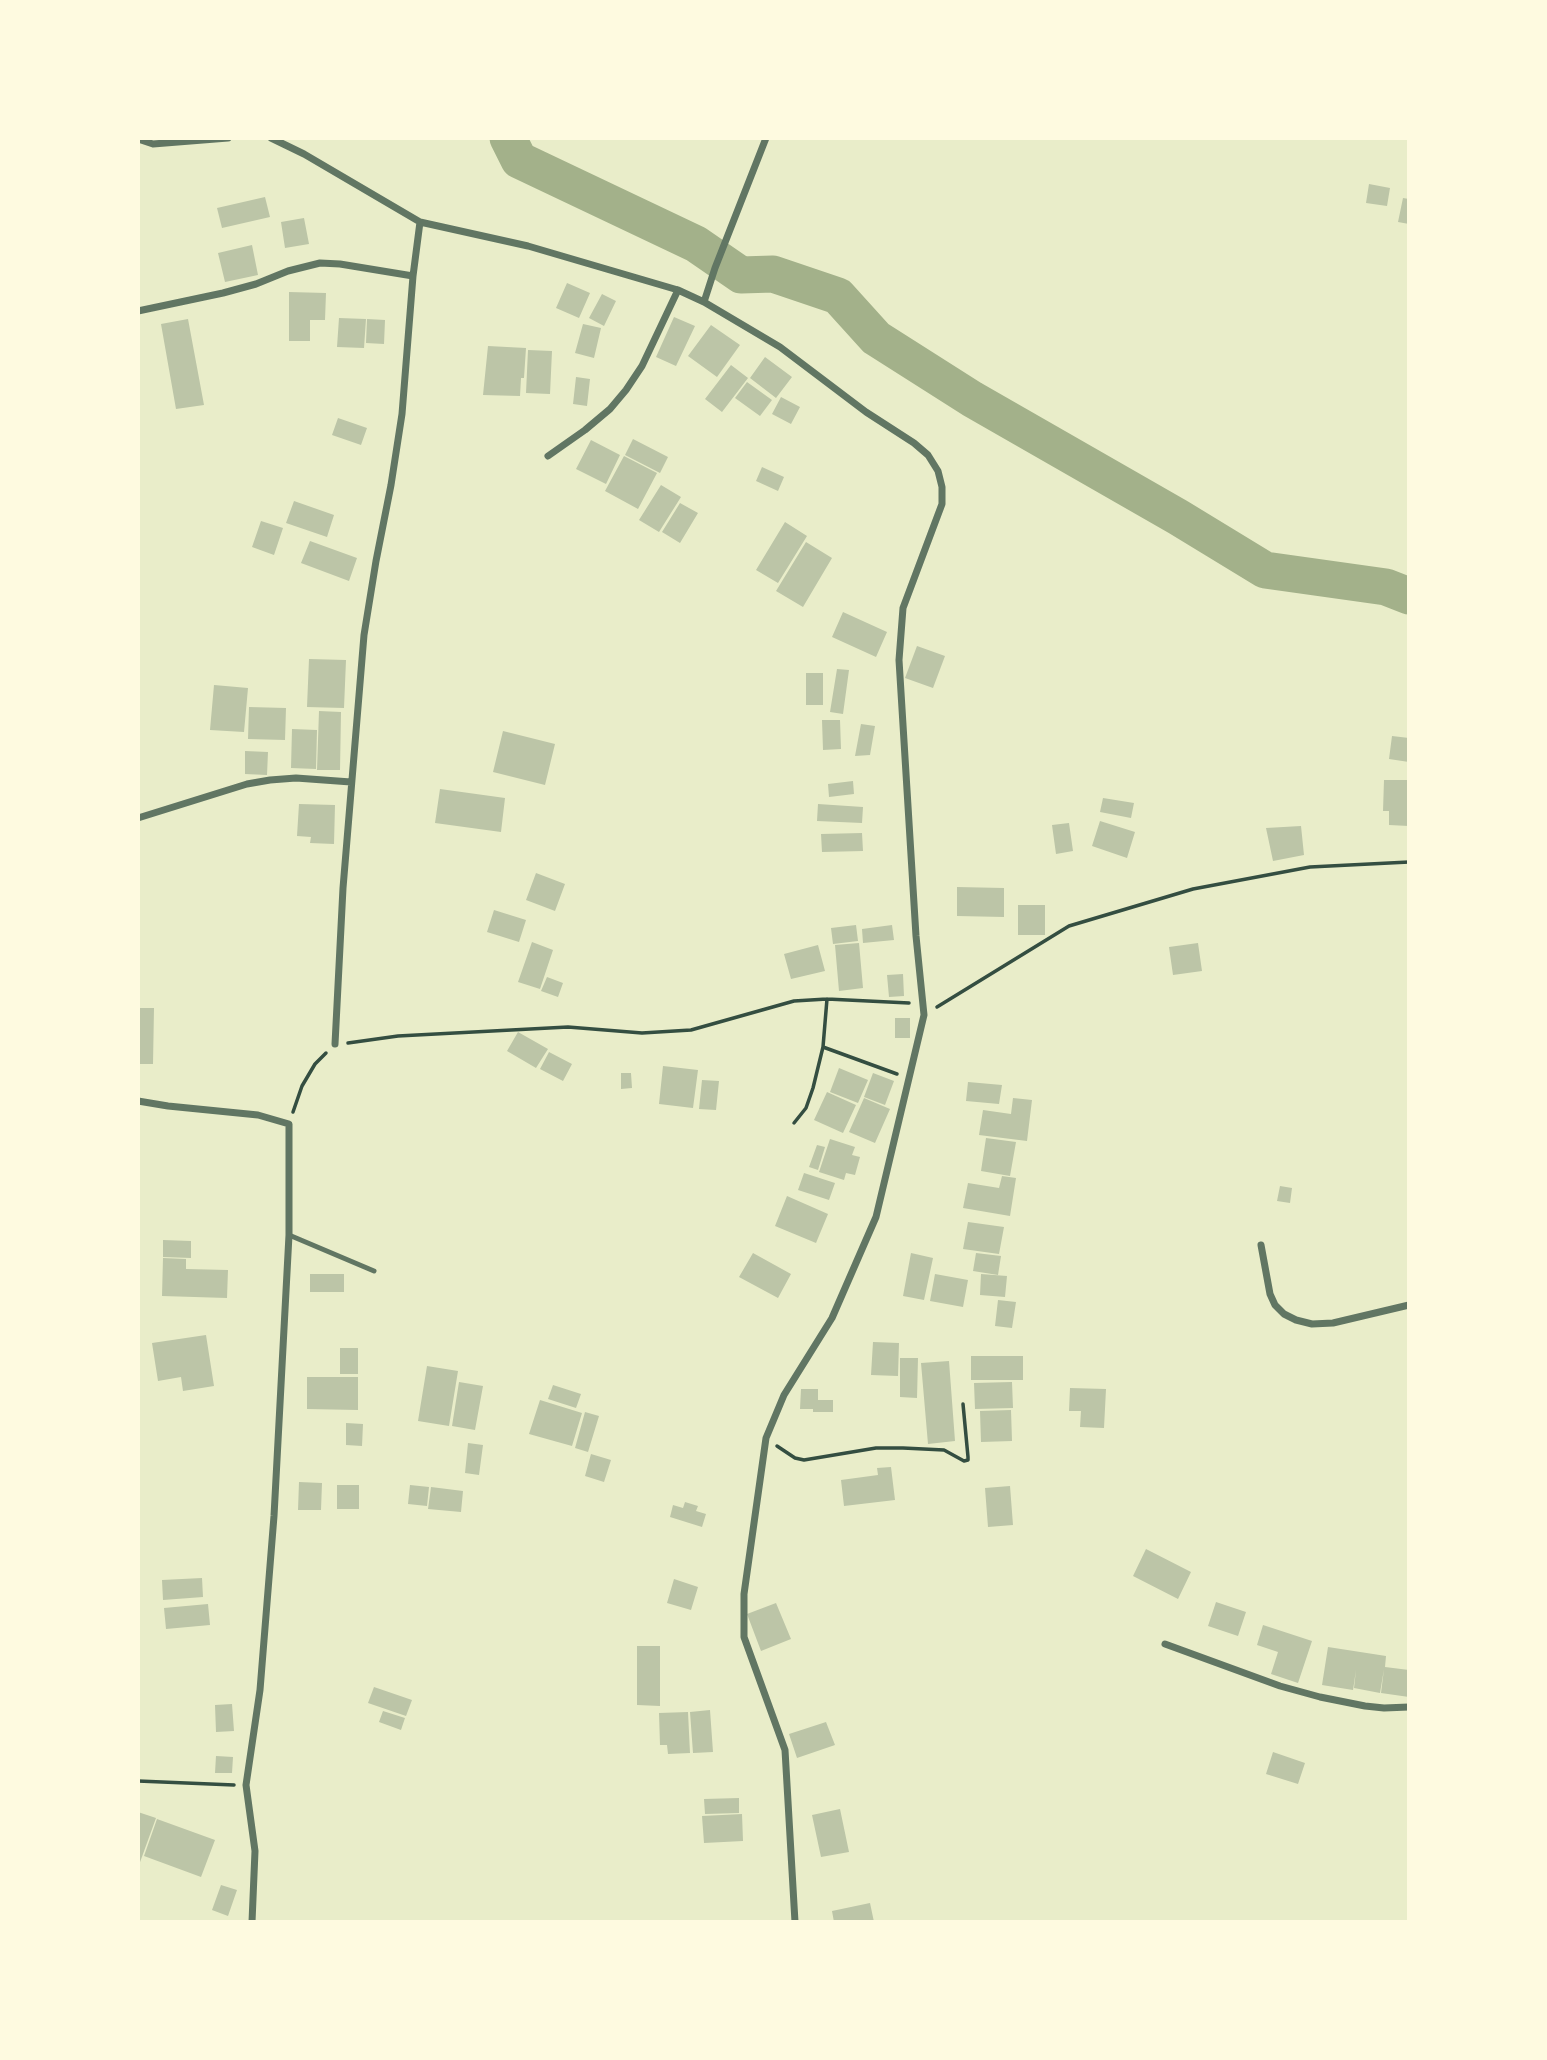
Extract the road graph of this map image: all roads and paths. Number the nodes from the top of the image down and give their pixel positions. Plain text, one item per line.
1 (228, 138) edge
2 (271, 138) edge
3 (766, 138) edge
4 (138, 139) edge
5 (421, 222) junction
6 (413, 276) junction
7 (678, 290) junction
8 (704, 302) junction
9 (138, 311) edge
10 (548, 456) dead end
11 (351, 782) junction
12 (138, 818) edge
13 (1409, 862) edge
14 (827, 999) junction
15 (922, 1002) junction
16 (924, 1015) junction
17 (335, 1044) junction
18 (823, 1048) junction
19 (907, 1078) junction
20 (138, 1101) edge
21 (289, 1124) junction
22 (794, 1124) dead end
23 (289, 1236) junction
24 (1261, 1245) dead end
25 (374, 1271) dead end
26 (1409, 1305) edge
27 (963, 1404) dead end
28 (766, 1438) junction
29 (1165, 1644) dead end
30 (1409, 1707) edge
31 (138, 1781) edge
32 (246, 1785) junction
33 (252, 1922) edge
34 (795, 1922) edge

1 - 4 street
2 - 5 street
3 - 8 street
5 - 6 street
5 - 7 street
6 - 9 street
6 - 11 street
7 - 8 street
7 - 10 street
8 - 15 street
11 - 12 street
11 - 17 street
13 - 16 path
14 - 15 path
14 - 17 path
14 - 18 path
15 - 16 street
16 - 19 street
17 - 21 path
18 - 19 path
18 - 22 path
19 - 28 street
20 - 21 street
21 - 23 street
23 - 25 lane
23 - 32 street
24 - 26 street
27 - 28 path
28 - 34 street
29 - 30 street
31 - 32 path
32 - 33 street

